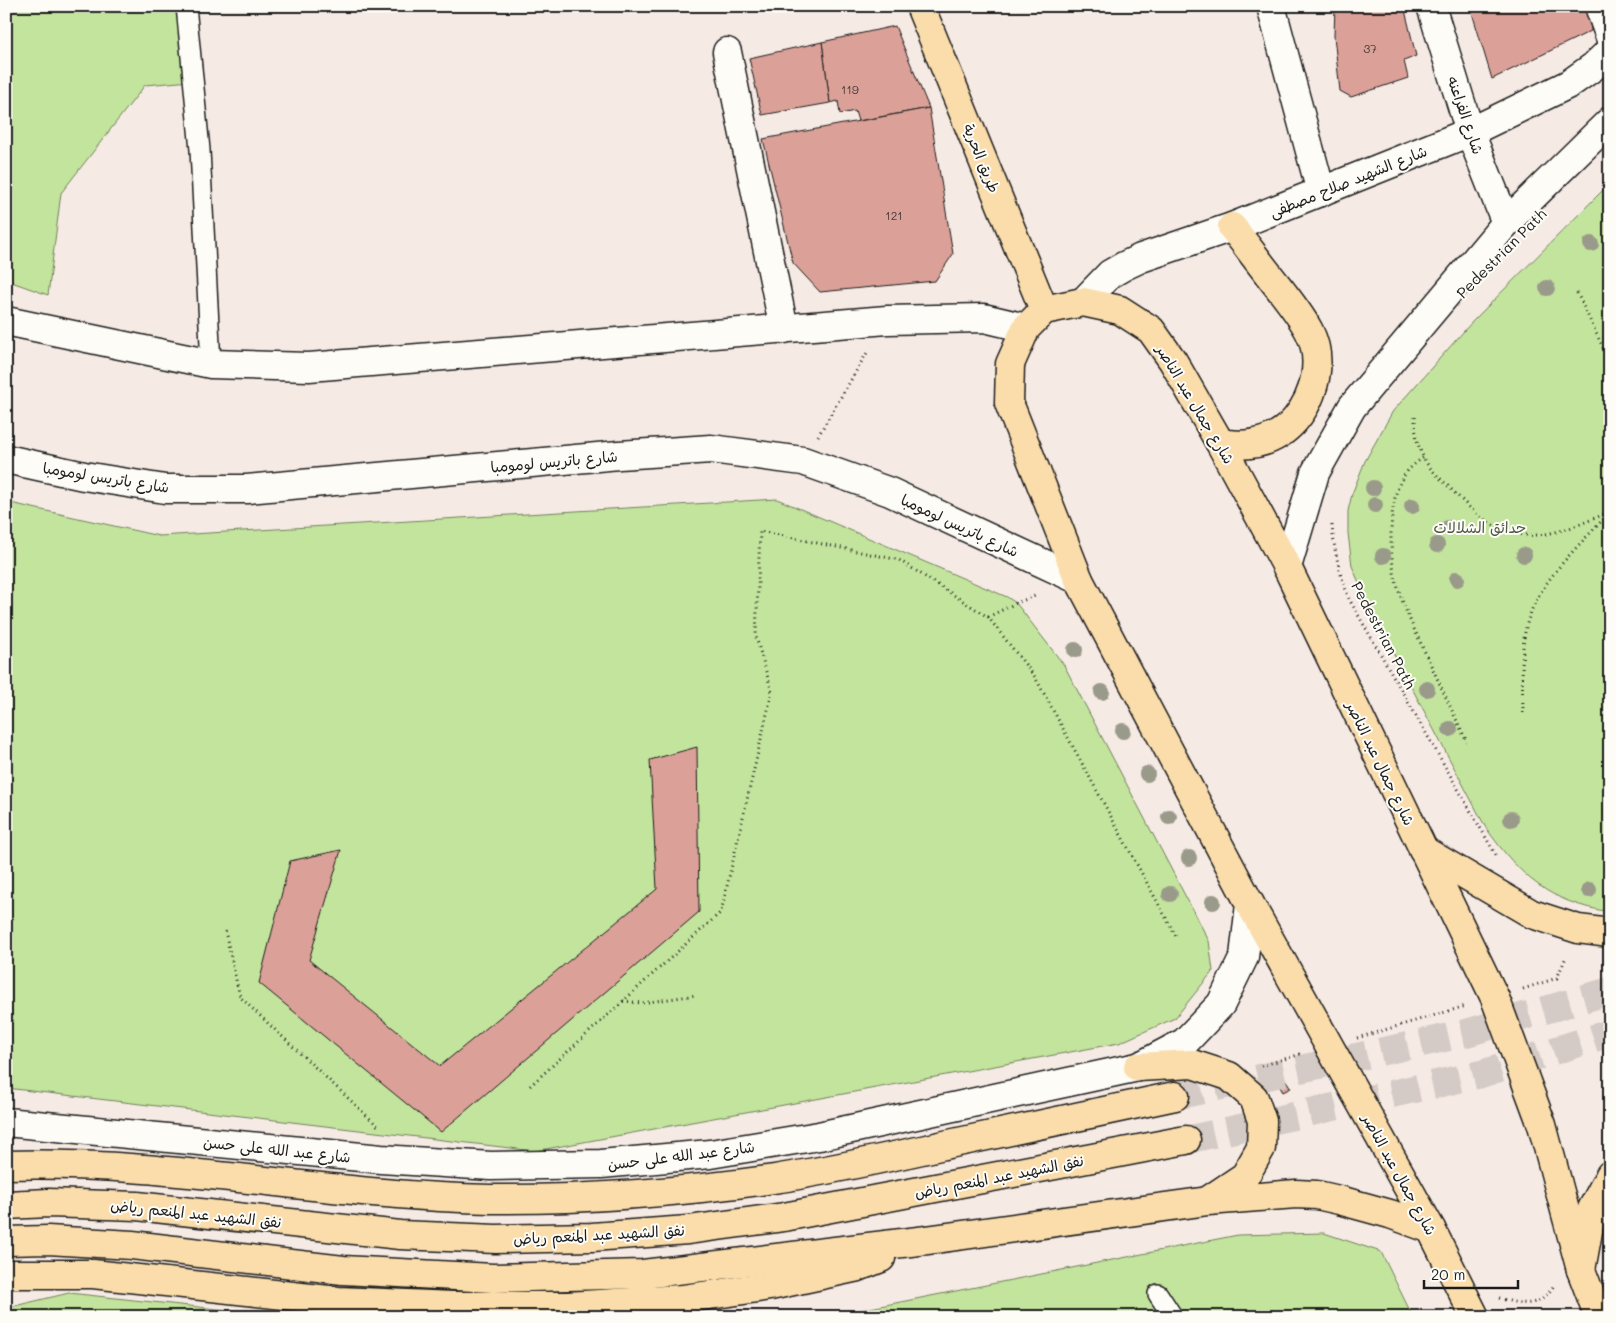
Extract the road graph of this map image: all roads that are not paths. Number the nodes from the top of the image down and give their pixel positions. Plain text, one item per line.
1 (186, 6) edge
2 (920, 6) edge
3 (1271, 6) edge
4 (1431, 6) edge
5 (1599, 6) edge
6 (1610, 37) edge
7 (1610, 51) edge
8 (727, 52) dead end
9 (1610, 121) edge
10 (1470, 132) junction
11 (1321, 192) junction
12 (1506, 223) junction
13 (1232, 227) junction
14 (1083, 302) junction
15 (1035, 319) junction
16 (6, 322) edge
17 (784, 329) junction
18 (211, 364) junction
19 (1220, 443) junction
20 (6, 460) edge
21 (1287, 567) junction
22 (1079, 580) junction
23 (1423, 850) junction
24 (1250, 904) junction
25 (1610, 933) edge
26 (1138, 1067) junction
27 (1175, 1096) tunnel mouth
28 (6, 1122) edge
29 (1186, 1140) tunnel mouth
30 (6, 1165) edge
31 (1610, 1175) edge
32 (1208, 1201) junction
33 (6, 1205) edge
34 (1432, 1229) junction
35 (927, 1240) junction
36 (6, 1242) edge
37 (6, 1274) edge
38 (1569, 1274) junction
39 (1158, 1294) dead end
40 (1173, 1317) edge
41 (1475, 1317) edge
42 (1599, 1317) edge

1 - 18 lane
2 - 15 main road, طريق الحرية
3 - 11 main road
4 - 10 main road, شارع الفراعنه
5 - 6 main road
7 - 10 main road, شارع الشهيد صلاح مصطفى
8 - 17 main road
9 - 12 main road
10 - 11 main road, شارع الشهيد صلاح مصطفى
10 - 12 main road, شارع الفراعنه
11 - 13 main road, شارع الشهيد صلاح مصطفى
12 - 21 main road
13 - 14 main road, شارع الشهيد صلاح مصطفى
13 - 19 main road
14 - 15 main road, شارع جمال عبد الناصر
14 - 19 main road, شارع جمال عبد الناصر
15 - 17 main road
15 - 22 main road, شارع جمال عبد الناصر
16 - 18 main road
17 - 18 main road
19 - 21 main road, شارع جمال عبد الناصر
20 - 22 main road, شارع باتريس لومومبا
21 - 23 main road, شارع جمال عبد الناصر
22 - 24 main road, شارع جمال عبد الناصر
23 - 25 main road
23 - 38 main road, شارع جمال عبد الناصر
24 - 26 main road, شارع عبد الله على حسن
24 - 34 main road, شارع جمال عبد الناصر
26 - 28 main road, شارع عبد الله على حسن
26 - 32 main road
27 - 30 main road
29 - 33 main road, نفق الشهيد عبد المنعم رياض
31 - 38 main road
32 - 34 main road
32 - 35 main road
34 - 41 main road, شارع جمال عبد الناصر
35 - 36 main road
35 - 37 main road
38 - 42 main road, شارع جمال عبد الناصر
39 - 40 lane

